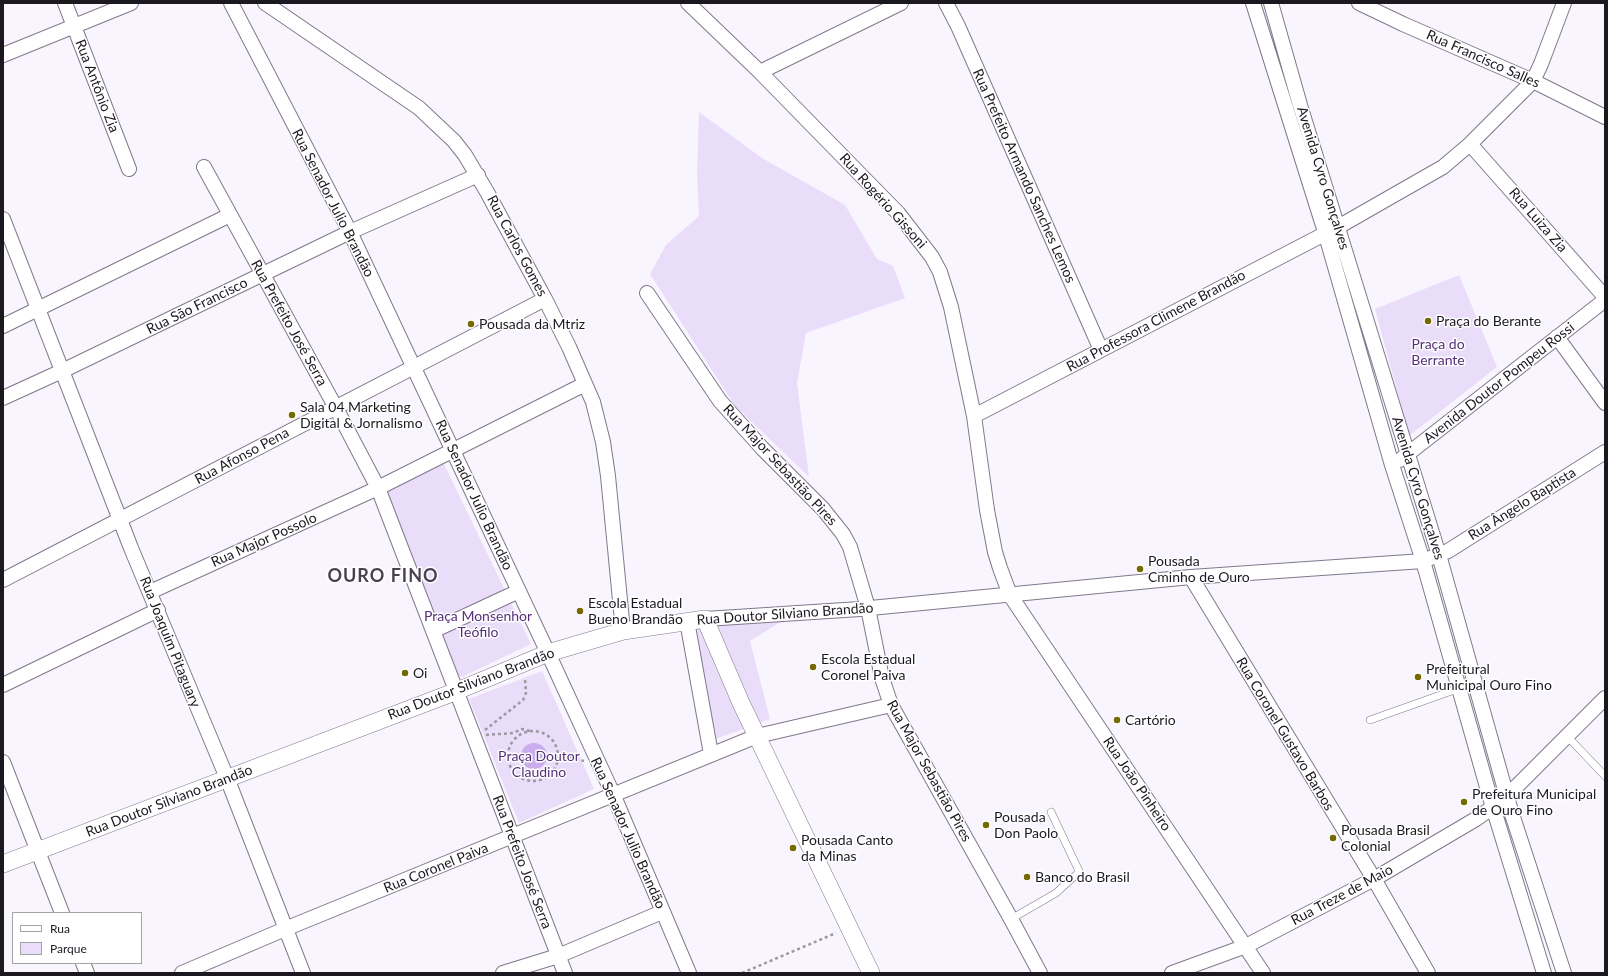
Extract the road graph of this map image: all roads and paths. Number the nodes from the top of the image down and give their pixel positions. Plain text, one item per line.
1 (64, 3) edge
2 (131, 3) edge
3 (230, 3) edge
4 (265, 3) edge
5 (689, 3) edge
6 (900, 3) edge
7 (946, 3) edge
8 (1253, 3) edge
9 (1271, 3) edge
10 (1360, 3) edge
11 (1564, 3) edge
12 (74, 26) junction
13 (3, 55) edge
14 (760, 72) junction
15 (1533, 80) junction
16 (1300, 105) junction
17 (1287, 109) junction
18 (1605, 117) edge
19 (1470, 144) junction
20 (204, 166) dead end
21 (129, 169) dead end
22 (478, 175) junction
23 (230, 215) junction
24 (3, 219) edge
25 (1331, 229) junction
26 (350, 232) junction
27 (262, 275) junction
28 (647, 293) dead end
29 (1605, 296) edge
30 (545, 299) junction
31 (1605, 300) edge
32 (38, 310) junction
33 (3, 326) edge
34 (1557, 337) junction
35 (1101, 350) junction
36 (413, 367) junction
37 (62, 371) junction
38 (586, 384) junction
39 (3, 398) edge
40 (1605, 403) edge
41 (336, 408) junction
42 (974, 416) junction
43 (453, 451) junction
44 (1605, 452) edge
45 (1407, 454) junction
46 (1392, 465) junction
47 (378, 488) junction
48 (120, 520) junction
49 (1439, 555) junction
50 (1423, 561) junction
51 (1191, 577) junction
52 (3, 580) edge
53 (519, 591) junction
54 (150, 592) junction
55 (1010, 595) junction
56 (868, 608) junction
57 (158, 610) junction
58 (705, 618) junction
59 (687, 621) junction
60 (433, 631) junction
61 (623, 631) junction
62 (548, 654) junction
63 (517, 666) junction
64 (3, 685) edge
65 (1460, 688) junction
66 (457, 691) junction
67 (1605, 698) edge
68 (890, 705) junction
69 (1370, 720) dead end
70 (533, 732) junction
71 (757, 736) junction
72 (1567, 736) junction
73 (475, 738) junction
74 (711, 754) junction
75 (557, 755) junction
76 (3, 762) edge
77 (598, 764) junction
78 (1605, 776) edge
79 (227, 778) junction
80 (613, 794) junction
81 (1506, 795) junction
82 (1493, 807) junction
83 (1051, 812) dead end
84 (513, 836) junction
85 (37, 851) junction
86 (3, 864) edge
87 (1374, 879) junction
88 (62, 912) edge
89 (662, 912) junction
90 (1011, 919) junction
91 (849, 927) junction
92 (285, 929) junction
93 (1246, 946) junction
94 (558, 956) junction
95 (868, 972) edge
96 (182, 973) edge
97 (303, 973) edge
98 (503, 973) edge
99 (565, 973) edge
100 (689, 973) edge
101 (742, 973) edge
102 (1040, 973) edge
103 (1172, 973) edge
104 (1263, 973) edge
105 (1428, 973) edge
106 (1544, 973) edge
107 (1564, 973) edge

1 - 12 street, Rua Antônio Zia
2 - 12 street
3 - 26 street, Rua Senador Julio Brandão
4 - 22 street, Rua Carlos Gomes
5 - 14 street, Rua Rogério Gissoni
6 - 14 street
7 - 35 street, Rua Prefeito Armando Sanches Lemos
8 - 17 street, Avenida Cyro Gonçalves
9 - 16 street, Avenida Cyro Gonçalves
10 - 15 street, Rua Francisco Salles
11 - 15 street, Rua Professora Climene Brandão
12 - 13 street
12 - 21 street, Rua Antônio Zia
14 - 42 street, Rua Rogério Gissoni
15 - 18 street, Rua Francisco Salles
15 - 19 street, Rua Professora Climene Brandão
16 - 17 street
16 - 25 street, Avenida Cyro Gonçalves
17 - 25 street, Avenida Cyro Gonçalves
19 - 25 street, Rua Professora Climene Brandão
19 - 29 street, Rua Luiza Zia
20 - 23 street, Rua Prefeito José Serra
22 - 26 street, Rua São Francisco
22 - 30 street, Rua Carlos Gomes
23 - 27 street, Rua Prefeito José Serra
23 - 32 street
24 - 32 street, Rua Joaquim Pitaguary
25 - 35 street, Rua Professora Climene Brandão
25 - 45 street, Avenida Cyro Gonçalves
25 - 46 street, Avenida Cyro Gonçalves
26 - 27 street, Rua São Francisco
26 - 36 street, Rua Senador Julio Brandão
27 - 37 street, Rua São Francisco
27 - 41 street, Rua Prefeito José Serra
28 - 56 street, Rua Major Sebastião Pires
30 - 36 street, Rua Afonso Pena
30 - 38 street, Rua Carlos Gomes
31 - 34 street, Avenida Doutor Pompeu Rossi
32 - 33 street
32 - 37 street, Rua Joaquim Pitaguary
34 - 40 street
34 - 45 street, Avenida Doutor Pompeu Rossi
35 - 42 street, Rua Professora Climene Brandão
36 - 41 street, Rua Afonso Pena
36 - 43 street, Rua Senador Julio Brandão
37 - 39 street, Rua São Francisco
37 - 48 street, Rua Joaquim Pitaguary
38 - 43 street
38 - 61 street, Rua Carlos Gomes
41 - 47 street, Rua Prefeito José Serra
41 - 48 street, Rua Afonso Pena
42 - 55 street, Rua Rogério Gissoni
43 - 47 street
43 - 53 street, Rua Senador Julio Brandão
44 - 49 street, Rua Ângelo Baptista
45 - 46 street, Avenida Doutor Pompeu Rossi
45 - 49 street, Avenida Cyro Gonçalves
46 - 50 street, Avenida Cyro Gonçalves
47 - 54 street, Rua Major Possolo
47 - 60 street, Rua Prefeito José Serra
48 - 52 street, Rua Afonso Pena
48 - 54 street, Rua Joaquim Pitaguary
49 - 50 street, Rua Doutor Silviano Brandão
49 - 81 street, Avenida Cyro Gonçalves
50 - 51 street, Rua Doutor Silviano Brandão
50 - 65 street, Avenida Cyro Gonçalves
51 - 55 street, Rua Doutor Silviano Brandão
51 - 87 street, Rua Coronel Gustavo Barbos
53 - 60 street
53 - 62 street, Rua Senador Julio Brandão
54 - 57 street, Rua Joaquim Pitaguary
55 - 56 street, Rua Doutor Silviano Brandão
55 - 93 street, Rua João Pinheiro
56 - 58 street, Rua Doutor Silviano Brandão
56 - 68 street, Rua Major Sebastião Pires
57 - 64 street
57 - 79 street, Rua Joaquim Pitaguary
58 - 59 street, Rua Doutor Silviano Brandão
58 - 71 street
59 - 61 street, Rua Doutor Silviano Brandão
59 - 74 street
60 - 66 street, Rua Prefeito José Serra
61 - 62 street, Rua Doutor Silviano Brandão
62 - 63 street, Rua Doutor Silviano Brandão
62 - 77 street, Rua Senador Julio Brandão
63 - 66 street, Rua Doutor Silviano Brandão
63 - 73 path
65 - 69 lane
65 - 82 street, Avenida Cyro Gonçalves
66 - 73 street, Rua Prefeito José Serra
66 - 79 street, Rua Doutor Silviano Brandão
67 - 72 street, Rua Treze de Maio
68 - 71 street, Rua Coronel Paiva
68 - 90 street, Rua Major Sebastião Pires
70 - 73 path
70 - 75 path
70 - 75 path
71 - 74 street, Rua Coronel Paiva
71 - 91 street
72 - 78 lane
72 - 81 street, Rua Treze de Maio
73 - 84 street, Rua Prefeito José Serra
74 - 80 street, Rua Coronel Paiva
75 - 77 path
76 - 85 street
77 - 80 street, Rua Senador Julio Brandão
79 - 85 street, Rua Doutor Silviano Brandão
79 - 92 street, Rua Joaquim Pitaguary
80 - 84 street, Rua Coronel Paiva
80 - 89 street, Rua Senador Julio Brandão
81 - 82 street, Rua Treze de Maio
81 - 107 street, Avenida Cyro Gonçalves
82 - 87 street, Rua Treze de Maio
82 - 106 street, Avenida Cyro Gonçalves
83 - 90 lane
84 - 92 street, Rua Coronel Paiva
84 - 94 street, Rua Prefeito José Serra
85 - 86 street, Rua Doutor Silviano Brandão
85 - 88 street
87 - 93 street, Rua Treze de Maio
87 - 105 street, Rua Coronel Gustavo Barbos
89 - 94 street
89 - 100 street, Rua Senador Julio Brandão
90 - 102 street, Rua Major Sebastião Pires
91 - 95 street
91 - 101 path
92 - 96 street, Rua Coronel Paiva
92 - 97 street, Rua Joaquim Pitaguary
93 - 103 street, Rua Treze de Maio
93 - 104 street, Rua João Pinheiro
94 - 98 street
94 - 99 street, Rua Prefeito José Serra

